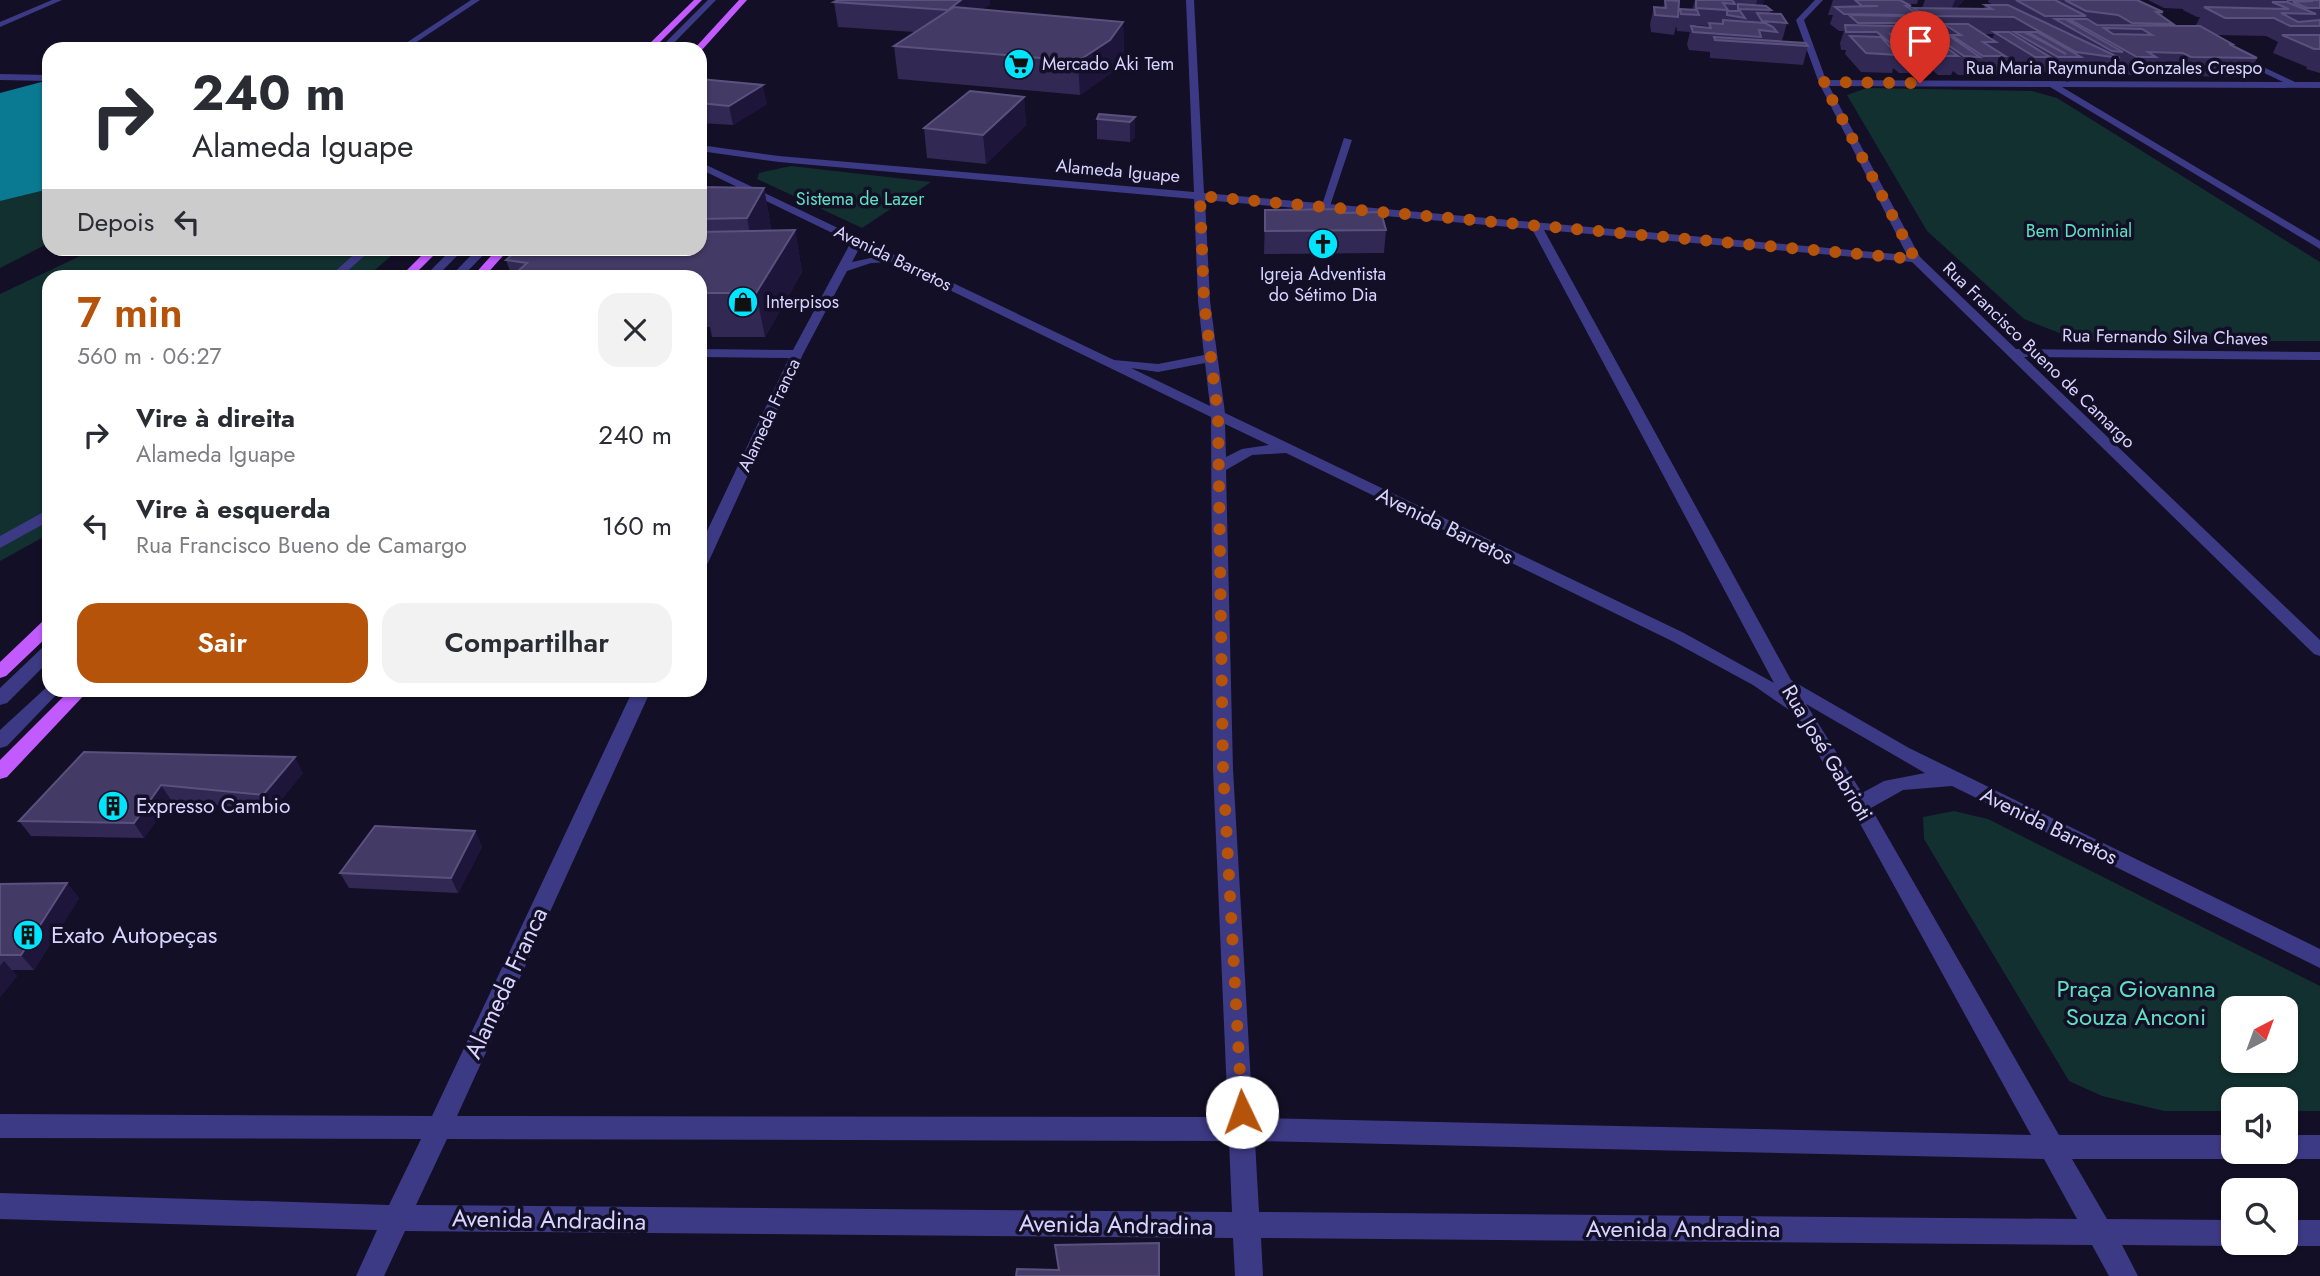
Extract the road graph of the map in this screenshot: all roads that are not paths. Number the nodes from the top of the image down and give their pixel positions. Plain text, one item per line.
1 (58, 0) edge
2 (476, 0) edge
3 (698, 0) edge
4 (712, 0) edge
5 (743, 0) edge
6 (1190, 0) edge
7 (1819, 0) edge
8 (0, 24) edge
9 (412, 42) edge
10 (655, 42) edge
11 (670, 42) edge
12 (704, 42) edge
13 (2219, 48) edge
14 (0, 77) edge
15 (42, 78) edge
16 (1823, 82) junction
17 (2052, 84) junction
18 (2295, 84) junction
19 (2320, 85) edge
20 (2320, 97) edge
21 (1347, 140) dead end
22 (707, 149) edge
23 (779, 159) junction
24 (707, 168) edge
25 (737, 181) junction
26 (1200, 196) junction
27 (1325, 206) junction
28 (1537, 227) junction
29 (858, 240) junction
30 (2320, 246) edge
31 (359, 256) edge
32 (428, 256) edge
33 (452, 256) edge
34 (477, 256) edge
35 (498, 256) edge
36 (897, 259) junction
37 (1915, 259) junction
38 (842, 269) junction
39 (343, 270) edge
40 (413, 270) edge
41 (437, 270) edge
42 (463, 270) edge
43 (485, 270) edge
44 (707, 353) edge
45 (1086, 353) junction
46 (2010, 353) junction
47 (797, 354) junction
48 (2320, 356) edge
49 (1210, 358) junction
50 (1218, 416) junction
51 (1294, 453) junction
52 (1219, 468) junction
53 (42, 518) edge
54 (0, 543) edge
55 (707, 549) edge
56 (42, 632) edge
57 (2320, 650) edge
58 (42, 658) edge
59 (0, 672) edge
60 (1783, 681) junction
61 (44, 697) edge
62 (73, 697) edge
63 (639, 697) edge
64 (0, 699) edge
65 (1799, 708) junction
66 (0, 741) edge
67 (0, 772) edge
68 (1956, 780) junction
69 (1860, 806) junction
70 (2320, 959) edge
71 (440, 1125) junction
72 (0, 1126) edge
73 (1243, 1129) junction
74 (2050, 1147) junction
75 (2221, 1147) edge
76 (2298, 1147) edge
77 (2320, 1147) edge
78 (0, 1206) edge
79 (396, 1218) junction
80 (1247, 1226) junction
81 (2100, 1232) junction
82 (2221, 1233) edge
83 (2298, 1233) edge
84 (2320, 1233) edge
85 (370, 1276) edge
86 (1249, 1276) edge
87 (2124, 1276) edge

1 - 8 street
2 - 9 street
3 - 10 main road
4 - 11 street
5 - 12 main road
6 - 26 street
7 - 16 street, Rua Francisco Bueno de Camargo
13 - 18 street
14 - 15 street
16 - 17 street, Rua Maria Raymunda Gonzales Crespo
16 - 37 street, Rua Francisco Bueno de Camargo
17 - 18 street, Rua Maria Raymunda Gonzales Crespo
17 - 30 street
18 - 19 street, Rua Maria Raymunda Gonzales Crespo
18 - 20 street
21 - 27 street
22 - 23 street, Alameda Iguape
23 - 25 street, Alameda Iguape
23 - 26 street, Alameda Iguape
24 - 25 street, Avenida Barretos
25 - 29 street, Avenida Barretos
26 - 27 street, Alameda Iguape
26 - 49 street
27 - 28 street, Alameda Iguape
28 - 37 street, Alameda Iguape
28 - 60 street, Rua José Gabrioti
29 - 36 street, Avenida Barretos
29 - 38 street, Alameda Franca
31 - 39 street
32 - 40 main road
33 - 41 street
34 - 42 street
35 - 43 main road
36 - 38 street
36 - 45 street, Avenida Barretos
37 - 46 street, Rua Francisco Bueno de Camargo
38 - 47 street, Alameda Franca
44 - 47 street
45 - 49 street, Avenida Barretos
45 - 50 street, Avenida Barretos
46 - 48 street, Rua Fernando Silva Chaves
46 - 57 street, Rua Francisco Bueno de Camargo
47 - 55 street, Alameda Franca
49 - 50 street
50 - 51 street, Avenida Barretos
50 - 52 street
51 - 52 street
51 - 65 street, Avenida Barretos
52 - 73 street
53 - 54 street
56 - 59 main road
58 - 64 street
60 - 65 street, Rua José Gabrioti
60 - 68 street, Avenida Barretos
61 - 66 street
62 - 67 main road
63 - 71 street, Alameda Franca
65 - 69 street, Rua José Gabrioti
68 - 69 street
68 - 70 street, Avenida Barretos
69 - 74 street, Rua José Gabrioti
71 - 72 street
71 - 73 street
71 - 79 street, Alameda Franca
73 - 74 street
73 - 80 street
74 - 75 street
74 - 81 street, Rua José Gabrioti
76 - 77 street
78 - 79 street, Avenida Andradina
79 - 80 street, Avenida Andradina
79 - 85 street, Alameda Franca
80 - 81 street, Avenida Andradina
80 - 86 street
81 - 82 street, Avenida Andradina
81 - 87 street, Rua José Gabrioti
83 - 84 street

